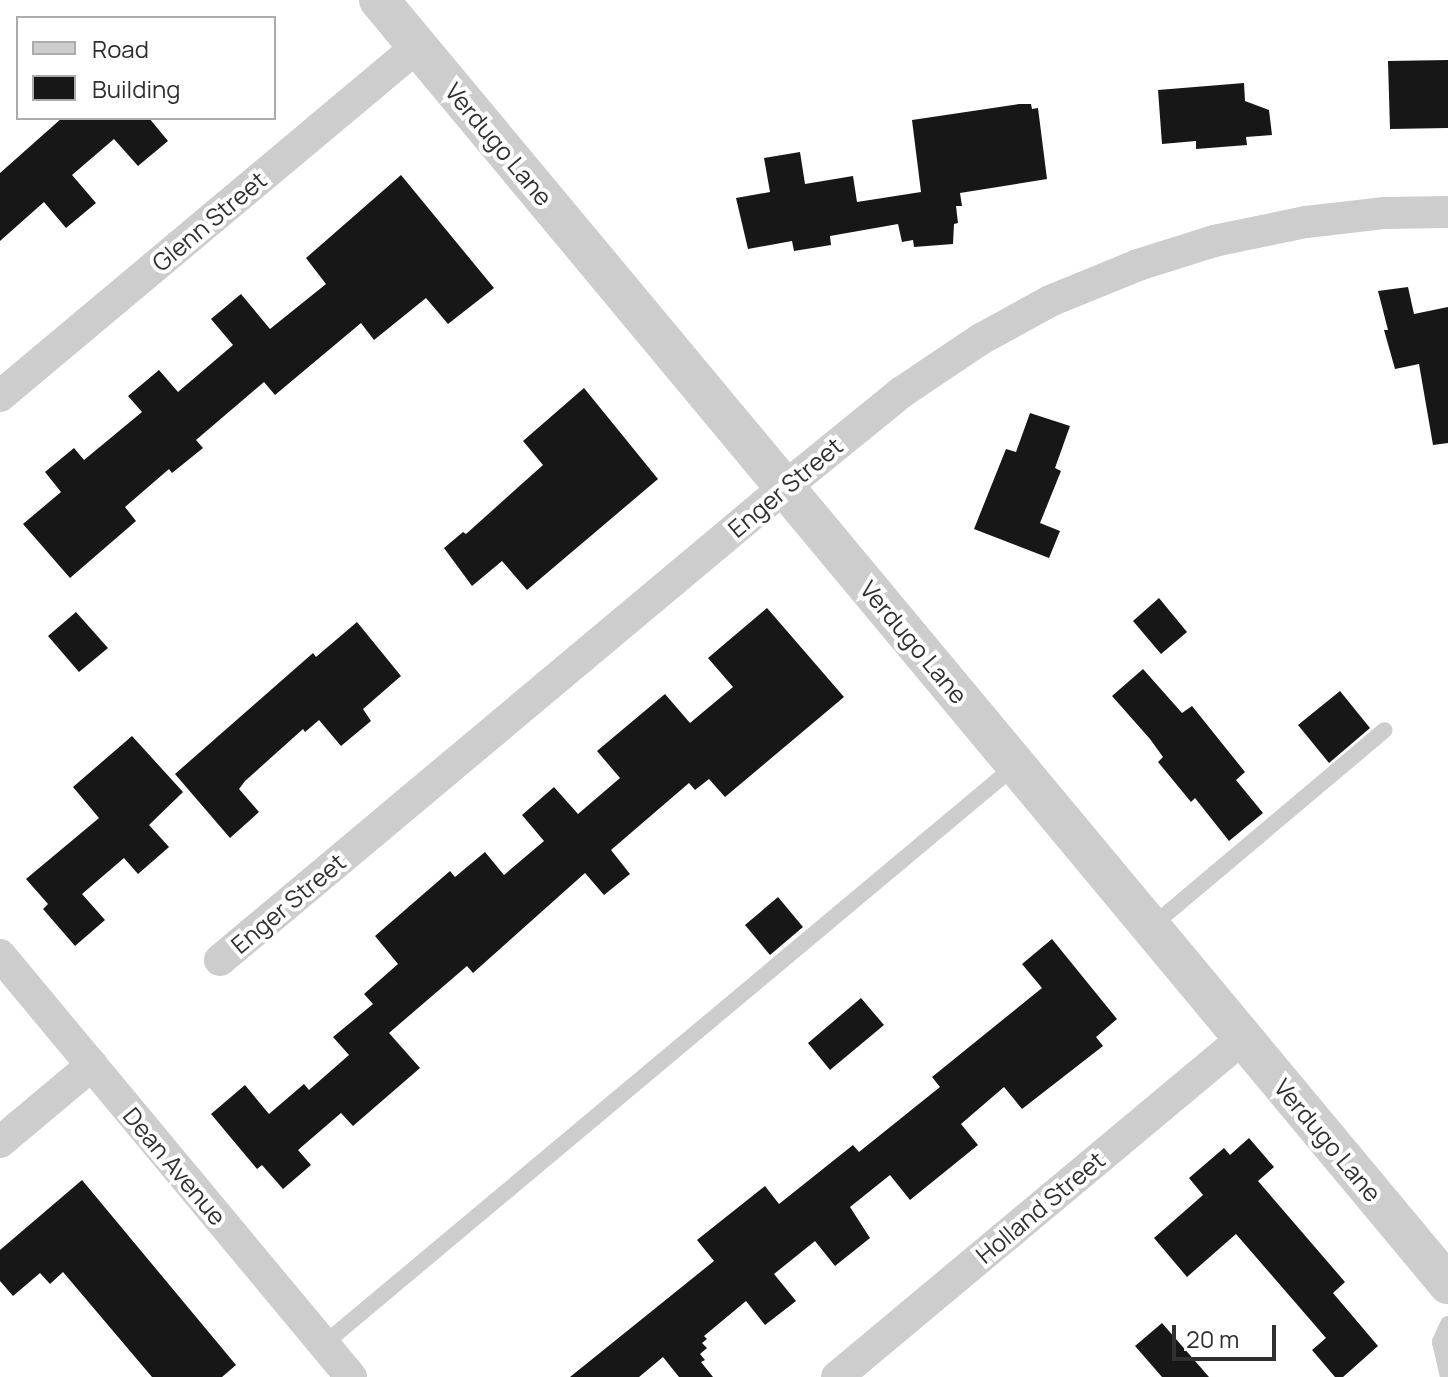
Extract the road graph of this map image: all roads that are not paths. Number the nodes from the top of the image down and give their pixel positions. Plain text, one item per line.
1 (379, 0) edge
2 (418, 46) junction
3 (1448, 212) edge
4 (0, 396) edge
5 (785, 487) junction
6 (1385, 730) dead end
7 (1016, 765) junction
8 (1151, 927) junction
9 (0, 955) edge
10 (220, 960) dead end
11 (1243, 1038) junction
12 (92, 1065) junction
13 (0, 1142) edge
14 (1448, 1284) edge
15 (1448, 1324) edge
16 (324, 1344) junction
17 (1448, 1376) edge
18 (351, 1377) edge
19 (837, 1377) edge

1 - 2 street, Verdugo Lane
2 - 4 street, Glenn Street
2 - 5 street, Verdugo Lane
3 - 5 street, Enger Street
5 - 7 street, Verdugo Lane
5 - 10 street, Enger Street
6 - 8 lane
7 - 8 street, Verdugo Lane
7 - 16 lane
8 - 11 street, Verdugo Lane
9 - 12 street, Dean Avenue
11 - 14 street, Verdugo Lane
11 - 19 street, Holland Street
12 - 13 street
12 - 16 street, Dean Avenue
15 - 17 lane
16 - 18 street, Dean Avenue

